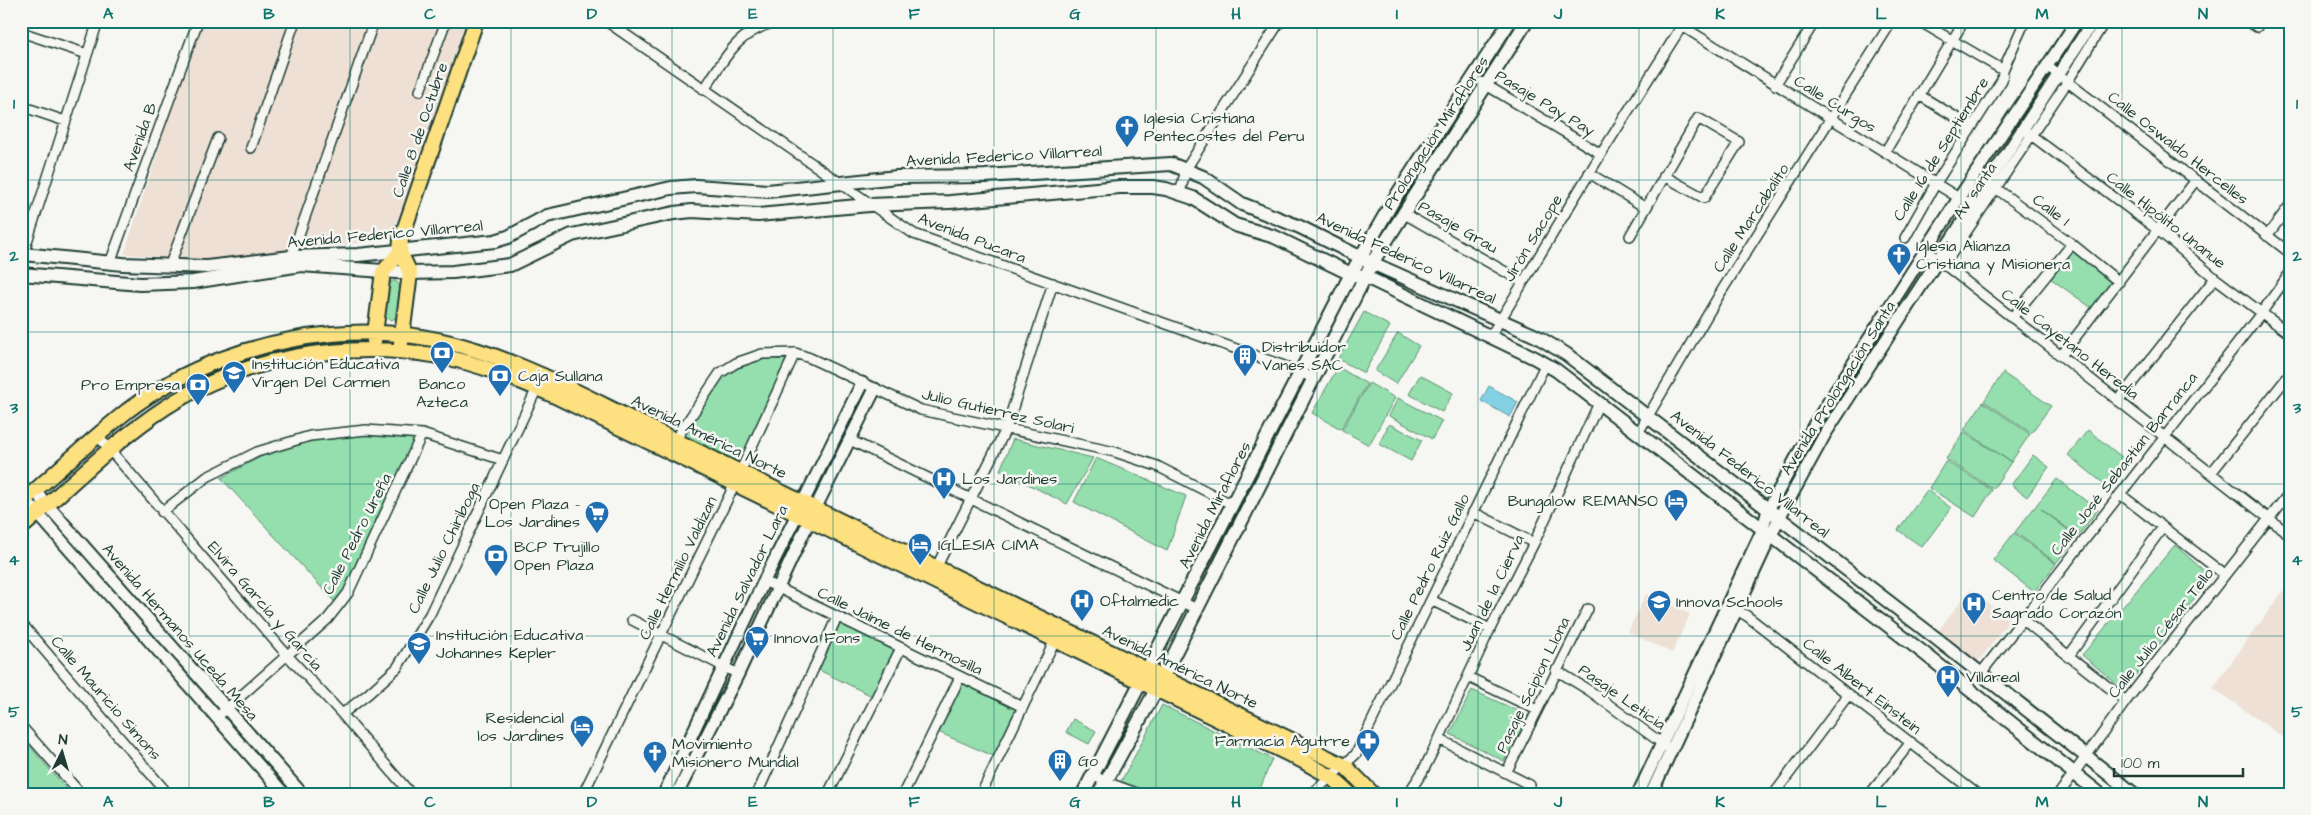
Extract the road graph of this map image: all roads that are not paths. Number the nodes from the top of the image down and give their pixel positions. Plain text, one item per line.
1 (98, 21) edge
2 (198, 21) edge
3 (295, 21) edge
4 (374, 21) edge
5 (446, 21) edge
6 (476, 21) edge
7 (606, 21) edge
8 (780, 21) edge
9 (1280, 21) edge
10 (1510, 21) edge
11 (1527, 21) edge
12 (1797, 21) edge
13 (1892, 21) edge
14 (1919, 21) edge
15 (1964, 21) edge
16 (2025, 21) edge
17 (2077, 21) edge
18 (2093, 21) edge
19 (2106, 21) edge
20 (2247, 21) edge
21 (1683, 24) edge
22 (1812, 25) edge
23 (2257, 27) dead end
24 (21, 32) edge
25 (1951, 41) junction
26 (87, 54) junction
27 (2047, 66) junction
28 (2004, 70) junction
29 (1474, 78) junction
30 (2064, 78) junction
31 (1487, 85) junction
32 (1775, 85) junction
33 (704, 90) junction
34 (420, 91) dead end
35 (1919, 95) junction
36 (21, 106) edge
37 (1831, 119) junction
38 (65, 121) junction
39 (1972, 127) junction
40 (2027, 132) junction
41 (218, 138) dead end
42 (251, 148) dead end
43 (1885, 152) junction
44 (1601, 154) junction
45 (1186, 169) junction
46 (1589, 174) junction
47 (1664, 176) junction
48 (2196, 180) junction
49 (840, 184) junction
50 (1936, 184) junction
51 (1991, 185) junction
52 (1180, 193) junction
53 (1959, 198) junction
54 (869, 205) junction
55 (1974, 205) junction
56 (2290, 205) edge
57 (1646, 208) junction
58 (1403, 213) junction
59 (2159, 231) junction
60 (1630, 236) dead end
61 (2267, 236) junction
62 (1904, 238) dead end
63 (2072, 244) junction
64 (1927, 251) junction
65 (400, 252) junction
66 (2290, 253) edge
67 (22, 257) edge
68 (290, 257) junction
69 (1367, 261) junction
70 (1941, 262) junction
71 (110, 263) junction
72 (169, 267) junction
73 (383, 272) junction
74 (410, 273) junction
75 (2290, 273) edge
76 (21, 274) edge
77 (1351, 274) junction
78 (1366, 277) junction
79 (2215, 278) junction
80 (1523, 282) junction
81 (2119, 282) junction
82 (1053, 283) junction
83 (2262, 312) junction
84 (2012, 318) junction
85 (1500, 320) junction
86 (375, 332) junction
87 (402, 334) junction
88 (2290, 334) edge
89 (316, 336) junction
90 (1490, 337) junction
91 (373, 349) junction
92 (482, 350) junction
93 (400, 351) junction
94 (317, 353) junction
95 (795, 353) junction
96 (2061, 356) junction
97 (1546, 363) junction
98 (478, 366) junction
99 (1301, 372) junction
100 (2290, 374) edge
101 (1314, 379) junction
102 (540, 381) junction
103 (862, 383) junction
104 (875, 389) junction
105 (2118, 401) junction
106 (1599, 402) junction
107 (1648, 416) junction
108 (1814, 426) junction
109 (1006, 429) junction
110 (1638, 433) junction
111 (422, 434) junction
112 (1825, 434) junction
113 (98, 436) junction
114 (2165, 437) junction
115 (675, 440) junction
116 (850, 440) junction
117 (111, 450) junction
118 (503, 460) junction
119 (740, 470) junction
120 (2212, 473) junction
121 (734, 485) junction
122 (2290, 492) edge
123 (2120, 494) junction
124 (27, 498) edge
125 (971, 500) junction
126 (1235, 502) junction
127 (1250, 505) junction
128 (43, 510) junction
129 (1768, 510) junction
130 (162, 512) junction
131 (806, 512) junction
132 (1474, 512) junction
133 (1780, 518) junction
134 (2269, 519) junction
135 (2164, 527) junction
136 (21, 528) edge
137 (1767, 534) junction
138 (2290, 535) edge
139 (1534, 543) junction
140 (936, 568) junction
141 (2225, 575) junction
142 (764, 581) junction
143 (778, 588) junction
144 (1431, 600) junction
145 (1183, 602) junction
146 (1727, 605) junction
147 (1197, 609) junction
148 (1588, 610) dead end
149 (1738, 610) junction
150 (837, 617) junction
151 (2022, 619) junction
152 (632, 620) dead end
153 (23, 627) edge
154 (1490, 629) junction
155 (662, 635) junction
156 (1058, 635) junction
157 (1937, 639) junction
158 (901, 648) junction
159 (1925, 654) junction
160 (287, 655) junction
161 (2068, 657) junction
162 (724, 666) junction
163 (1556, 670) junction
164 (1981, 673) junction
165 (738, 674) junction
166 (960, 676) junction
167 (1145, 677) junction
168 (1468, 677) junction
169 (1159, 684) junction
170 (1849, 694) junction
171 (2126, 701) junction
172 (1023, 707) junction
173 (227, 708) junction
174 (1537, 710) junction
175 (342, 714) junction
176 (216, 718) junction
177 (21, 726) edge
178 (1439, 739) junction
179 (1911, 742) junction
180 (1666, 746) junction
181 (2086, 755) junction
182 (1345, 766) junction
183 (2075, 772) junction
184 (1506, 773) junction
185 (1093, 775) junction
186 (1331, 777) junction
187 (1106, 782) junction
188 (1530, 785) dead end
189 (1965, 790) edge
190 (297, 792) edge
191 (674, 792) edge
192 (412, 793) edge
193 (81, 794) edge
194 (168, 794) edge
195 (284, 794) edge
196 (583, 794) edge
197 (757, 794) edge
198 (828, 794) edge
199 (903, 794) edge
200 (981, 794) edge
201 (1083, 794) edge
202 (1099, 794) edge
203 (1139, 794) edge
204 (1312, 794) edge
205 (1350, 794) edge
206 (1373, 794) edge
207 (1408, 794) edge
208 (1638, 794) edge
209 (1651, 794) edge
210 (1774, 794) edge
211 (1870, 794) edge
212 (1977, 794) edge
213 (2059, 794) edge
214 (2100, 794) edge
215 (2134, 794) edge

1 - 26 street
2 - 71 street, Avenida B
3 - 42 street
4 - 68 street
5 - 34 street
6 - 65 main road, Calle 8 de Octubre
7 - 33 street, Avenida Pucara
8 - 33 street
9 - 45 street
10 - 29 main road, Prolongación Miraflores
11 - 31 main road, Prolongación Miraflores
12 - 22 street
13 - 37 street, Calle Marcabalito
14 - 25 street
15 - 25 street
16 - 28 street, Calle 16 de Septiembre
17 - 27 street, Avenida Prolongación Santa
18 - 30 street, Avenida Prolongación Santa
19 - 30 street, Avenida Prolongación Santa
20 - 23 street
21 - 32 street, Calle Curgos
21 - 44 street, Jirón Sacope
22 - 32 street
24 - 26 street
25 - 28 street
25 - 35 street
26 - 38 street
27 - 30 street, Calle Oswaldo Hercelles
27 - 53 street, Avenida Prolongación Santa
28 - 39 street, Calle 16 de Septiembre
29 - 31 street, Pasaje Pay Pay
29 - 69 main road, Prolongación Miraflores
30 - 40 street, Avenida Prolongación Santa
30 - 48 street, Calle Oswaldo Hercelles
31 - 44 street, Pasaje Pay Pay
31 - 58 main road, Prolongación Miraflores
32 - 37 street, Calle Curgos
33 - 49 street, Avenida Pucara
35 - 39 street
35 - 43 street
36 - 38 street
37 - 43 street, Calle Curgos
37 - 107 street, Calle Marcabalito
38 - 67 street
39 - 50 street, Calle 16 de Septiembre
40 - 51 street, Avenida Prolongación Santa
40 - 59 street, Calle Hipólito Unanue
41 - 72 street
43 - 50 street, Calle Curgos
44 - 46 street, Jirón Sacope
45 - 49 main road, Avenida Federico Villarreal
45 - 52 street
45 - 69 main road, Avenida Federico Villarreal
46 - 57 street
46 - 80 street, Jirón Sacope
47 - 47 street
47 - 57 street
48 - 59 street
48 - 61 street, Calle Oswaldo Hercelles
49 - 54 street, Avenida Pucara
49 - 65 main road, Avenida Federico Villarreal
50 - 53 street, Calle Curgos
50 - 62 street, Calle 16 de Septiembre
51 - 55 street, Avenida Prolongación Santa
51 - 63 street, Calle 1
51 - 70 street, Av santa
52 - 54 main road, Avenida Federico Villarreal
52 - 77 main road, Avenida Federico Villarreal
53 - 55 street, Calle Curgos
53 - 64 street, Avenida Prolongación Santa
54 - 74 main road, Avenida Federico Villarreal
54 - 82 street, Avenida Pucara
55 - 70 street, Avenida Prolongación Santa
56 - 61 street
57 - 60 street
58 - 69 main road, Prolongación Miraflores
58 - 80 street, Pasaje Grau
59 - 79 street, Calle Hipólito Unanue
59 - 81 street
61 - 66 street, Calle Oswaldo Hercelles
63 - 81 street, Calle 1
63 - 84 street
64 - 70 street, Calle Cayetano Heredia
64 - 108 street, Avenida Prolongación Santa
65 - 68 main road, Avenida Federico Villarreal
65 - 73 main road, Calle 8 de Octubre
65 - 74 main road
67 - 71 main road, Avenida Federico Villarreal
68 - 72 main road, Avenida Federico Villarreal
69 - 77 main road, Avenida Miraflores
69 - 78 main road, Avenida Miraflores
69 - 85 main road, Avenida Federico Villarreal
70 - 84 street, Calle Cayetano Heredia
70 - 112 street, Avenida Prolongación Santa
71 - 72 main road, Avenida Federico Villarreal
73 - 74 main road, Avenida Federico Villarreal
73 - 76 main road, Avenida Federico Villarreal
73 - 86 main road
74 - 87 main road
75 - 83 street, Calle José Sebastian Barranca
77 - 78 main road
77 - 99 main road, Avenida Miraflores
78 - 90 main road
78 - 101 main road, Avenida Miraflores
79 - 83 street, Calle Hipólito Unanue
79 - 105 street
80 - 85 street, Jirón Sacope
81 - 96 street
82 - 99 street, Avenida Pucara
82 - 109 street
83 - 88 street, Calle Hipólito Unanue
83 - 114 street, Calle José Sebastian Barranca
84 - 96 street, Calle Cayetano Heredia
85 - 90 street, Jirón Sacope
85 - 107 main road, Avenida Federico Villarreal
86 - 87 main road, Avenida América Norte
86 - 89 main road, Avenida América Norte
86 - 91 main road
87 - 92 main road, Avenida América Norte
87 - 93 main road
89 - 94 main road
89 - 113 main road, Avenida América Norte
90 - 97 main road
91 - 93 main road, Avenida América Norte
91 - 94 main road, Avenida América Norte
92 - 98 main road
92 - 102 main road, Avenida América Norte
93 - 98 main road, Avenida América Norte
94 - 117 main road, Avenida América Norte
95 - 103 street, Julio Gutierrez Solari
95 - 115 street, Julio Gutierrez Solari
95 - 119 street, Calle Hermilio Valdizan
96 - 105 street, Calle Cayetano Heredia
97 - 106 main road
97 - 132 street, Calle Pedro Ruiz Gallo
98 - 102 main road, Avenida América Norte
99 - 101 street, Avenida Pucara
99 - 126 main road, Avenida Miraflores
100 - 120 street
101 - 127 main road, Avenida Miraflores
102 - 115 main road, Avenida América Norte
102 - 118 street, Calle Julio Chiriboga
102 - 121 main road, Avenida América Norte
103 - 104 street, Julio Gutierrez Solari
103 - 131 street, Avenida Salvador Lara
104 - 109 street, Julio Gutierrez Solari
104 - 116 street, Avenida Salvador Lara
105 - 114 street, Calle Cayetano Heredia
106 - 110 main road
106 - 139 street, Juan de la Cierva
107 - 110 street, Calle Marcabalito
107 - 129 main road, Avenida Federico Villarreal
108 - 112 street
108 - 129 street, Avenida Prolongación Santa
109 - 125 street
109 - 126 street, Julio Gutierrez Solari
110 - 137 main road
111 - 118 street
111 - 130 street
111 - 160 street, Calle Pedro Ureña
112 - 133 street, Avenida Prolongación Santa
113 - 117 street, Elvira García y García
113 - 124 main road, Avenida América Norte
114 - 120 street, Calle Cayetano Heredia
114 - 123 street, Calle José Sebastian Barranca
115 - 119 main road, Avenida América Norte
116 - 125 street
116 - 131 street, Avenida Salvador Lara
117 - 128 main road, Avenida América Norte
117 - 130 street, Elvira García y García
118 - 175 street, Calle Julio Chiriboga
119 - 121 street, Calle Hermilio Valdizan
119 - 131 main road, Avenida América Norte
120 - 134 street, Calle Cayetano Heredia
121 - 131 main road, Avenida América Norte
121 - 155 street, Calle Hermilio Valdizan
122 - 134 street, Calle Julio César Tello
123 - 135 street
123 - 151 street, Calle José Sebastian Barranca
124 - 128 street, Avenida Hermanos Uceda Mesa
125 - 140 street
125 - 145 street
126 - 127 main road
126 - 145 main road, Avenida Miraflores
127 - 147 main road, Avenida Miraflores
128 - 136 main road, Avenida América Norte
128 - 173 street, Avenida Hermanos Uceda Mesa
128 - 176 street, Avenida Hermanos Uceda Mesa
129 - 133 main road, Avenida Federico Villarreal
129 - 137 street, Avenida Prolongación Santa
130 - 160 street, Elvira García y García
131 - 140 main road, Avenida América Norte
131 - 142 street, Avenida Salvador Lara
131 - 143 street, Avenida Salvador Lara
131 - 156 main road, Avenida América Norte
132 - 139 street
132 - 144 street, Calle Pedro Ruiz Gallo
133 - 137 street, Avenida Prolongación Santa
133 - 157 main road, Avenida Federico Villarreal
134 - 138 street, Calle Cayetano Heredia
134 - 141 street, Calle Julio César Tello
135 - 141 street
135 - 161 street
137 - 146 street, Avenida Prolongación Santa
137 - 149 street, Avenida Prolongación Santa
137 - 159 main road
139 - 154 street, Juan de la Cierva
140 - 156 main road, Avenida América Norte
141 - 171 street, Calle Julio César Tello
142 - 143 street, Calle Jaime de Hermosilla
142 - 162 street, Avenida Salvador Lara
143 - 150 street, Calle Jaime de Hermosilla
143 - 165 street, Avenida Salvador Lara
144 - 154 street
144 - 182 street, Calle Pedro Ruiz Gallo
145 - 147 street
145 - 167 main road, Avenida Miraflores
146 - 149 street, Calle Albert Einstein
146 - 180 street, Avenida Prolongación Santa
147 - 169 main road, Avenida Miraflores
148 - 163 street, Pasaje Scipion Llona
149 - 170 street, Calle Albert Einstein
149 - 180 street, Avenida Prolongación Santa
150 - 158 street, Calle Jaime de Hermosilla
150 - 197 street
151 - 161 street
151 - 164 street, Calle José Sebastian Barranca
152 - 155 street
153 - 194 street, Calle Mauricio Simons
154 - 168 street, Juan de la Cierva
155 - 162 street
155 - 196 street, Calle Hermilio Valdizan
156 - 167 main road, Avenida América Norte
156 - 172 street
157 - 159 main road
157 - 164 main road, Avenida Federico Villarreal
158 - 166 street, Calle Jaime de Hermosilla
158 - 198 street
159 - 183 main road
160 - 173 street, Calle Pedro Ureña
160 - 175 street, Elvira García y García
161 - 171 street
162 - 165 street
162 - 191 street, Avenida Salvador Lara
163 - 174 street, Pasaje Scipion Llona
163 - 180 street, Pasaje Leticia
164 - 181 main road, Avenida Federico Villarreal
165 - 191 street, Avenida Salvador Lara
166 - 172 street, Calle Jaime de Hermosilla
166 - 199 street
167 - 169 main road, Avenida América Norte
167 - 185 main road, Avenida Miraflores
168 - 174 street
168 - 178 street, Juan de la Cierva
169 - 182 main road, Avenida América Norte
169 - 186 main road, Avenida América Norte
169 - 187 main road, Avenida Miraflores
170 - 179 street, Calle Albert Einstein
170 - 210 street
171 - 181 street, Calle Julio César Tello
172 - 200 street
173 - 176 street, Calle Pedro Ureña
173 - 190 street, Avenida Hermanos Uceda Mesa
174 - 184 street, Pasaje Scipion Llona
175 - 192 street, Elvira García y García
176 - 195 street, Avenida Hermanos Uceda Mesa
177 - 193 street
178 - 184 street
178 - 207 street, Juan de la Cierva
179 - 189 street, Calle Albert Einstein
179 - 211 street
180 - 208 street, Avenida Prolongación Santa
180 - 209 street, Avenida Prolongación Santa
181 - 183 street, Calle Julio César Tello
181 - 215 main road, Avenida Federico Villarreal
182 - 186 street, Calle Pedro Ruiz Gallo
182 - 206 main road, Avenida América Norte
183 - 213 street, Calle Julio César Tello
183 - 214 main road
184 - 188 street
185 - 187 street
185 - 201 main road, Avenida Miraflores
186 - 204 street, Calle Pedro Ruiz Gallo
186 - 205 main road, Avenida América Norte
187 - 202 main road, Avenida Miraflores
187 - 203 street
189 - 212 street, Calle Albert Einstein

